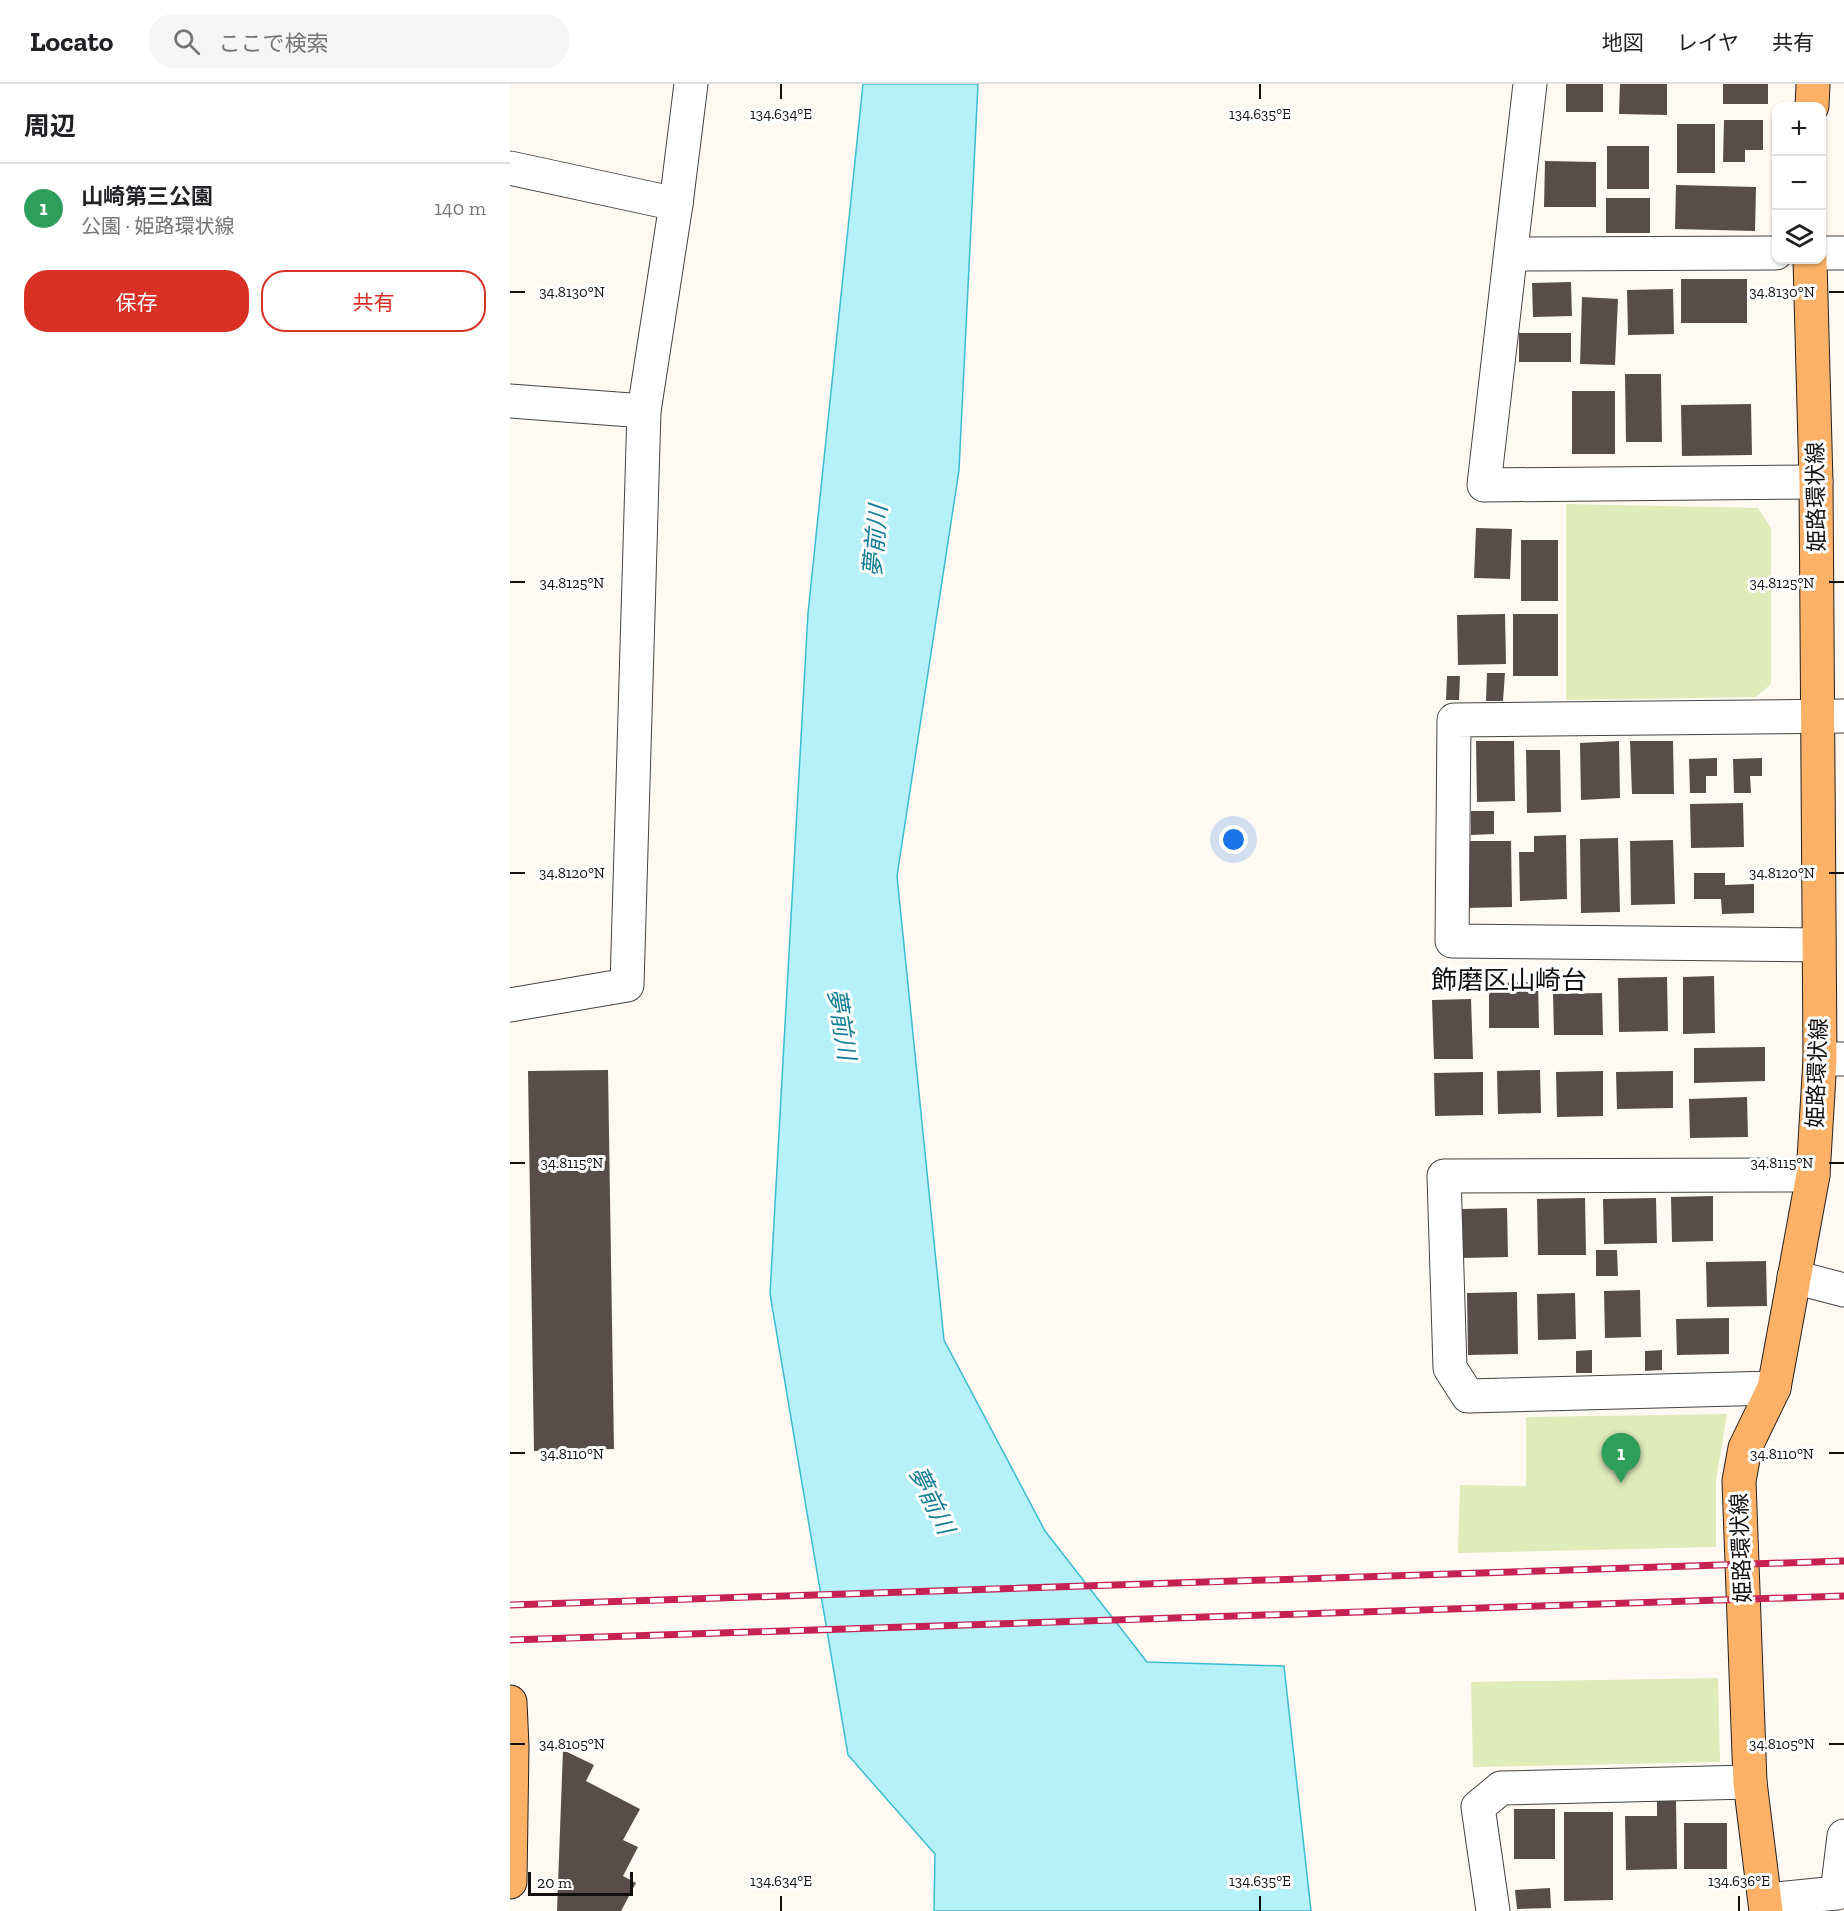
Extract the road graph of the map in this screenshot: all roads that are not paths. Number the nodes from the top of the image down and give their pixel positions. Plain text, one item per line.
1 (691, 84) edge
2 (1530, 84) edge
3 (1813, 84) edge
4 (1812, 102) edge
5 (510, 168) edge
6 (676, 204) junction
7 (1772, 253) edge
8 (1826, 253) edge
9 (1844, 253) edge
10 (1510, 254) junction
11 (1810, 264) edge
12 (510, 401) edge
13 (644, 411) junction
14 (1816, 482) junction
15 (1831, 716) edge
16 (1818, 945) junction
17 (510, 1005) edge
18 (1832, 1059) edge
19 (1813, 1175) junction
20 (1794, 1278) junction
21 (1844, 1290) edge
22 (1774, 1388) junction
23 (510, 1702) edge
24 (1750, 1782) junction
25 (1844, 1836) edge
26 (510, 1882) edge
27 (1837, 1902) edge
28 (1766, 1905) edge
29 (1493, 1911) edge

1 - 6 street
2 - 10 street
3 - 4 main road
5 - 6 street
6 - 13 street
7 - 10 street
8 - 9 street
10 - 14 street
11 - 14 main road, 姫路環状線
12 - 13 street
13 - 17 street
14 - 15 main road, 姫路環状線
15 - 16 main road, 姫路環状線
15 - 16 street
16 - 18 main road, 姫路環状線
18 - 19 main road, 姫路環状線
19 - 20 main road, 姫路環状線
19 - 22 street
20 - 21 street
20 - 22 main road, 姫路環状線
22 - 24 main road, 姫路環状線
23 - 26 main road
24 - 28 main road, 姫路環状線
24 - 29 street
25 - 27 street
27 - 28 street

